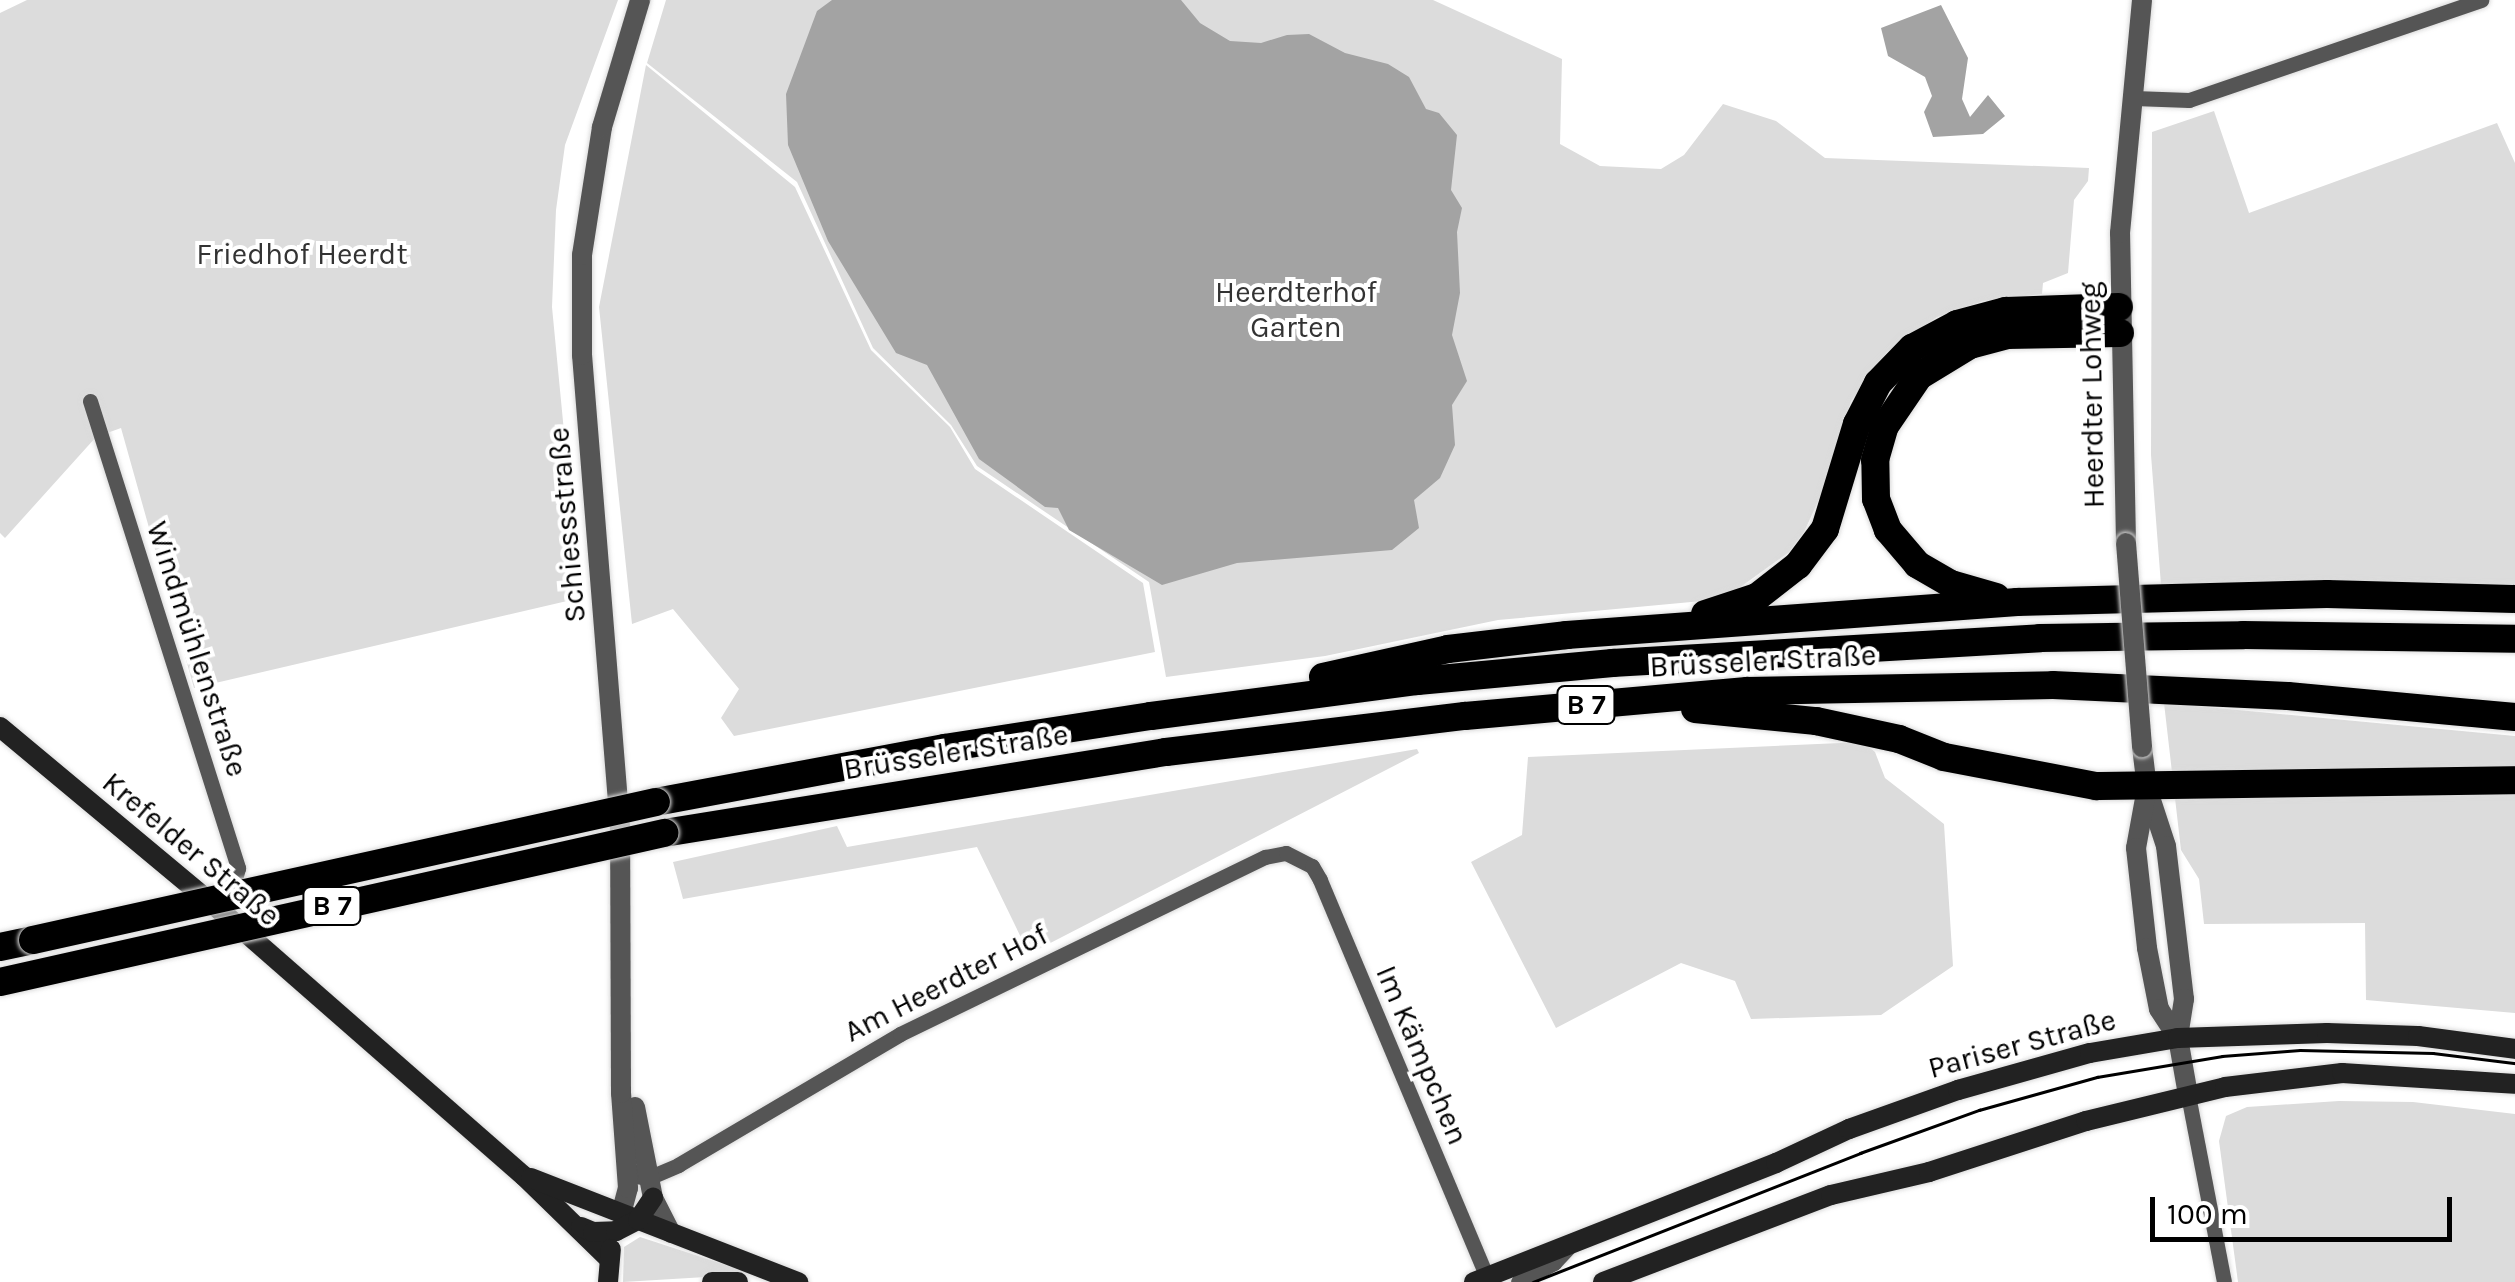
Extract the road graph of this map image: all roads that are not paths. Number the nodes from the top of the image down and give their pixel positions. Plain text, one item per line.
1 (640, 0) edge
2 (2142, 0) edge
3 (2481, 0) edge
4 (2134, 98) junction
5 (2120, 320) junction
6 (90, 401) dead end
7 (2515, 599) edge
8 (2017, 602) junction
9 (1641, 630) junction
10 (2515, 642) edge
11 (1578, 706) junction
12 (1151, 716) junction
13 (2515, 717) edge
14 (0, 727) edge
15 (2515, 780) edge
16 (2147, 788) junction
17 (1302, 859) joint
18 (221, 911) junction
19 (0, 947) edge
20 (0, 982) edge
21 (2178, 1038) junction
22 (2515, 1049) edge
23 (624, 1051) junction
24 (2515, 1084) edge
25 (2188, 1095) junction
26 (628, 1166) junction
27 (524, 1176) junction
28 (651, 1188) junction
29 (625, 1222) junction
30 (579, 1226) junction
31 (671, 1233) junction
32 (1571, 1244) junction
33 (608, 1258) junction
34 (1483, 1280) edge
35 (608, 1282) edge
36 (712, 1282) edge
37 (738, 1282) edge
38 (798, 1282) edge
39 (1518, 1282) edge
40 (1603, 1282) edge
41 (2224, 1282) edge

1 - 23 street, Schiessstraße
2 - 4 street, Heerdter Lohweg
3 - 4 street
4 - 5 street, Heerdter Lohweg
5 - 8 highway
5 - 9 highway
5 - 16 street, Heerdter Lohweg, bridge
6 - 18 street, Windmühlenstraße
7 - 8 highway
8 - 9 highway
9 - 12 highway
10 - 12 highway, Brüsseler Straße / B 7
11 - 13 highway, Brüsseler Straße / B 7
11 - 16 highway
11 - 20 highway, Brüsseler Straße / B 7, bridge
12 - 19 highway, Brüsseler Straße / B 7, bridge
14 - 18 main road, Krefelder Straße
15 - 16 highway
16 - 21 street, Heerdter Lohweg
16 - 21 street, Heerdter Lohweg
17 - 28 street, Am Heerdter Hof
17 - 34 street, Im Kämpchen
18 - 27 main road, Krefelder Straße
21 - 22 main road, Pariser Straße
21 - 25 street, Heerdter Lohweg
21 - 32 main road, Pariser Straße
23 - 26 street, Schiessstraße
23 - 28 street, Schiessstraße
24 - 25 main road
25 - 40 main road
25 - 41 street
26 - 28 street
26 - 29 street, Schiessstraße
27 - 29 main road, Krefelder Straße
27 - 30 main road, Krefelder Straße
28 - 29 main road
28 - 31 street, Schiessstraße
29 - 30 main road
29 - 31 main road
29 - 33 main road
30 - 33 main road, Krefelder Straße
31 - 33 main road
31 - 38 main road
32 - 34 main road, Pariser Straße
32 - 39 street, Pariser Straße
33 - 35 main road
36 - 37 main road

